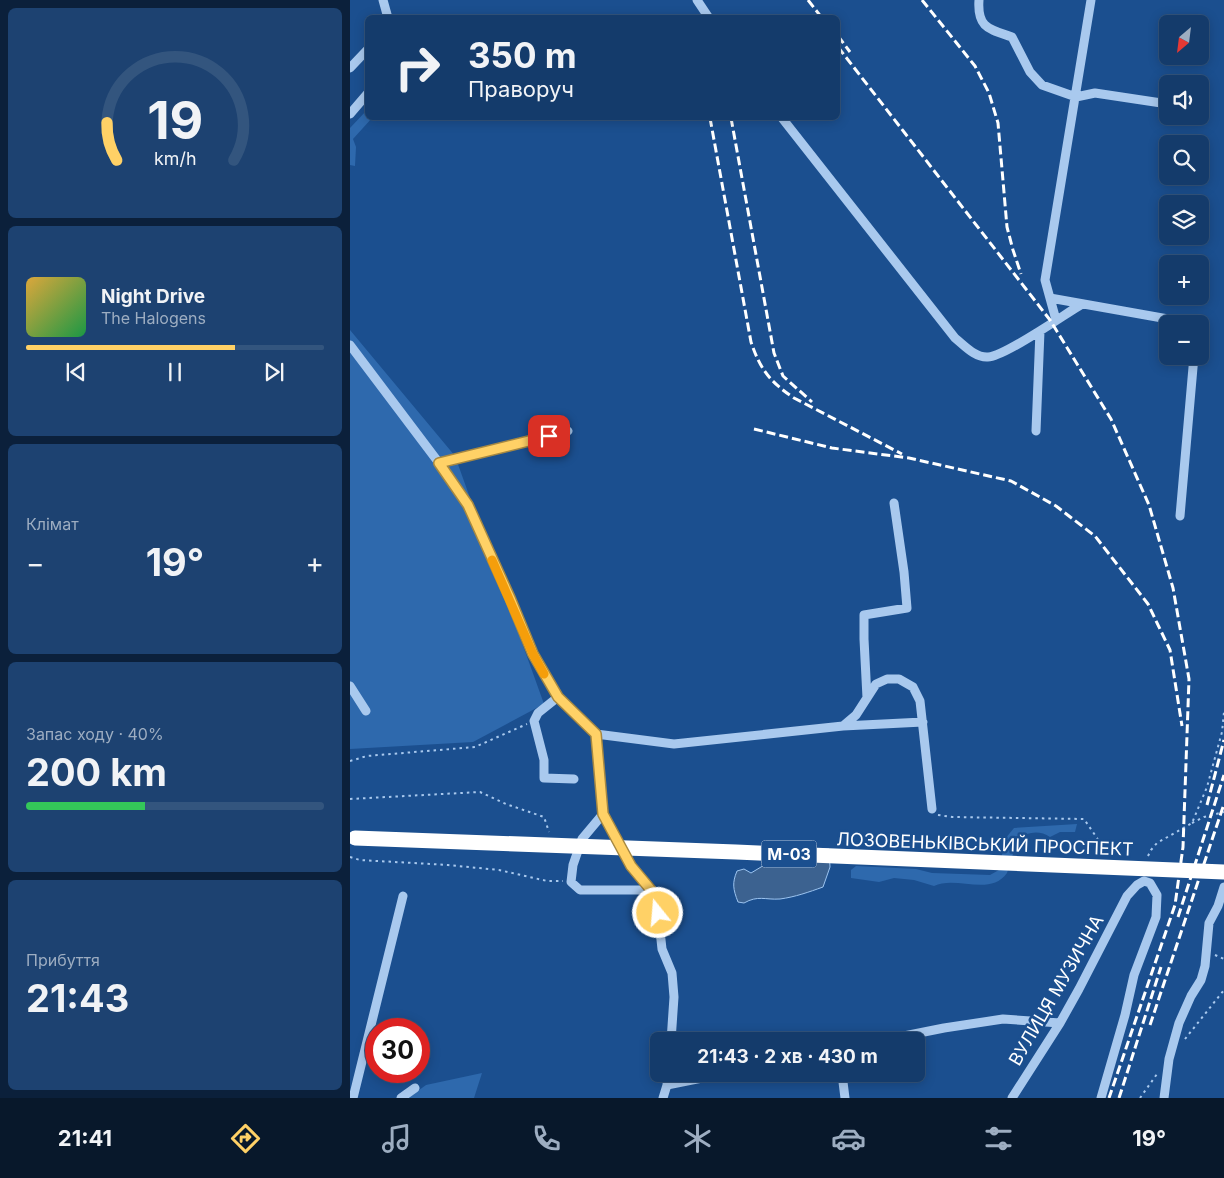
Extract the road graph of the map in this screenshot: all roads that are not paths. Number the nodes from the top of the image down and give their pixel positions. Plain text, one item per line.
1 (383, 0) edge
2 (697, 0) edge
3 (979, 0) edge
4 (1091, 0) edge
5 (387, 15) edge
6 (707, 15) edge
7 (365, 52) edge
8 (350, 68) edge
9 (365, 96) edge
10 (1076, 97) junction
11 (1159, 103) edge
12 (350, 114) edge
13 (784, 120) edge
14 (1050, 298) junction
15 (1082, 304) junction
16 (1159, 317) edge
17 (1056, 320) junction
18 (1040, 331) junction
19 (350, 345) edge
20 (1193, 365) edge
21 (568, 431) dead end
22 (1036, 431) dead end
23 (439, 463) junction
24 (894, 503) dead end
25 (1180, 516) dead end
26 (350, 686) edge
27 (558, 697) junction
28 (867, 698) junction
29 (366, 711) dead end
30 (923, 722) junction
31 (843, 726) junction
32 (596, 734) junction
33 (574, 779) dead end
34 (932, 809) road end
35 (603, 814) junction
36 (355, 838) dead end
37 (1224, 872) edge
38 (1224, 887) edge
39 (651, 890) junction
40 (403, 896) dead end
41 (1060, 1023) junction
42 (671, 1032) edge
43 (924, 1032) edge
44 (667, 1082) edge
45 (682, 1082) edge
46 (843, 1082) edge
47 (667, 1085) junction
48 (416, 1088) dead end
49 (353, 1098) edge
50 (401, 1098) edge
51 (663, 1098) edge
52 (845, 1098) edge
53 (1012, 1098) edge
54 (1101, 1098) edge
55 (1164, 1098) edge

1 - 5 street
2 - 6 street
3 - 10 street
4 - 10 street
7 - 8 street
9 - 12 street
10 - 11 street
10 - 14 street
13 - 18 street
14 - 15 street
14 - 17 street
15 - 16 street
15 - 17 street
17 - 18 street
18 - 22 street
19 - 23 street
20 - 25 street
21 - 23 street
23 - 27 street
24 - 28 street
26 - 29 street
27 - 32 street
27 - 33 street
28 - 30 street
28 - 31 street
30 - 31 street
30 - 34 street
31 - 32 street
32 - 35 street
35 - 39 street
35 - 39 street
36 - 37 highway, ЛОЗОВЕНЬКІВСЬКИЙ ПРОСПЕКТ / М-03, bridge
38 - 55 street
39 - 42 street
40 - 49 street
41 - 43 street
41 - 53 street, ВУЛИЦЯ МУЗИЧНА
41 - 54 street, ВУЛИЦЯ МУЗИЧНА
44 - 47 street
45 - 47 street
46 - 52 street
47 - 51 street
48 - 50 street

